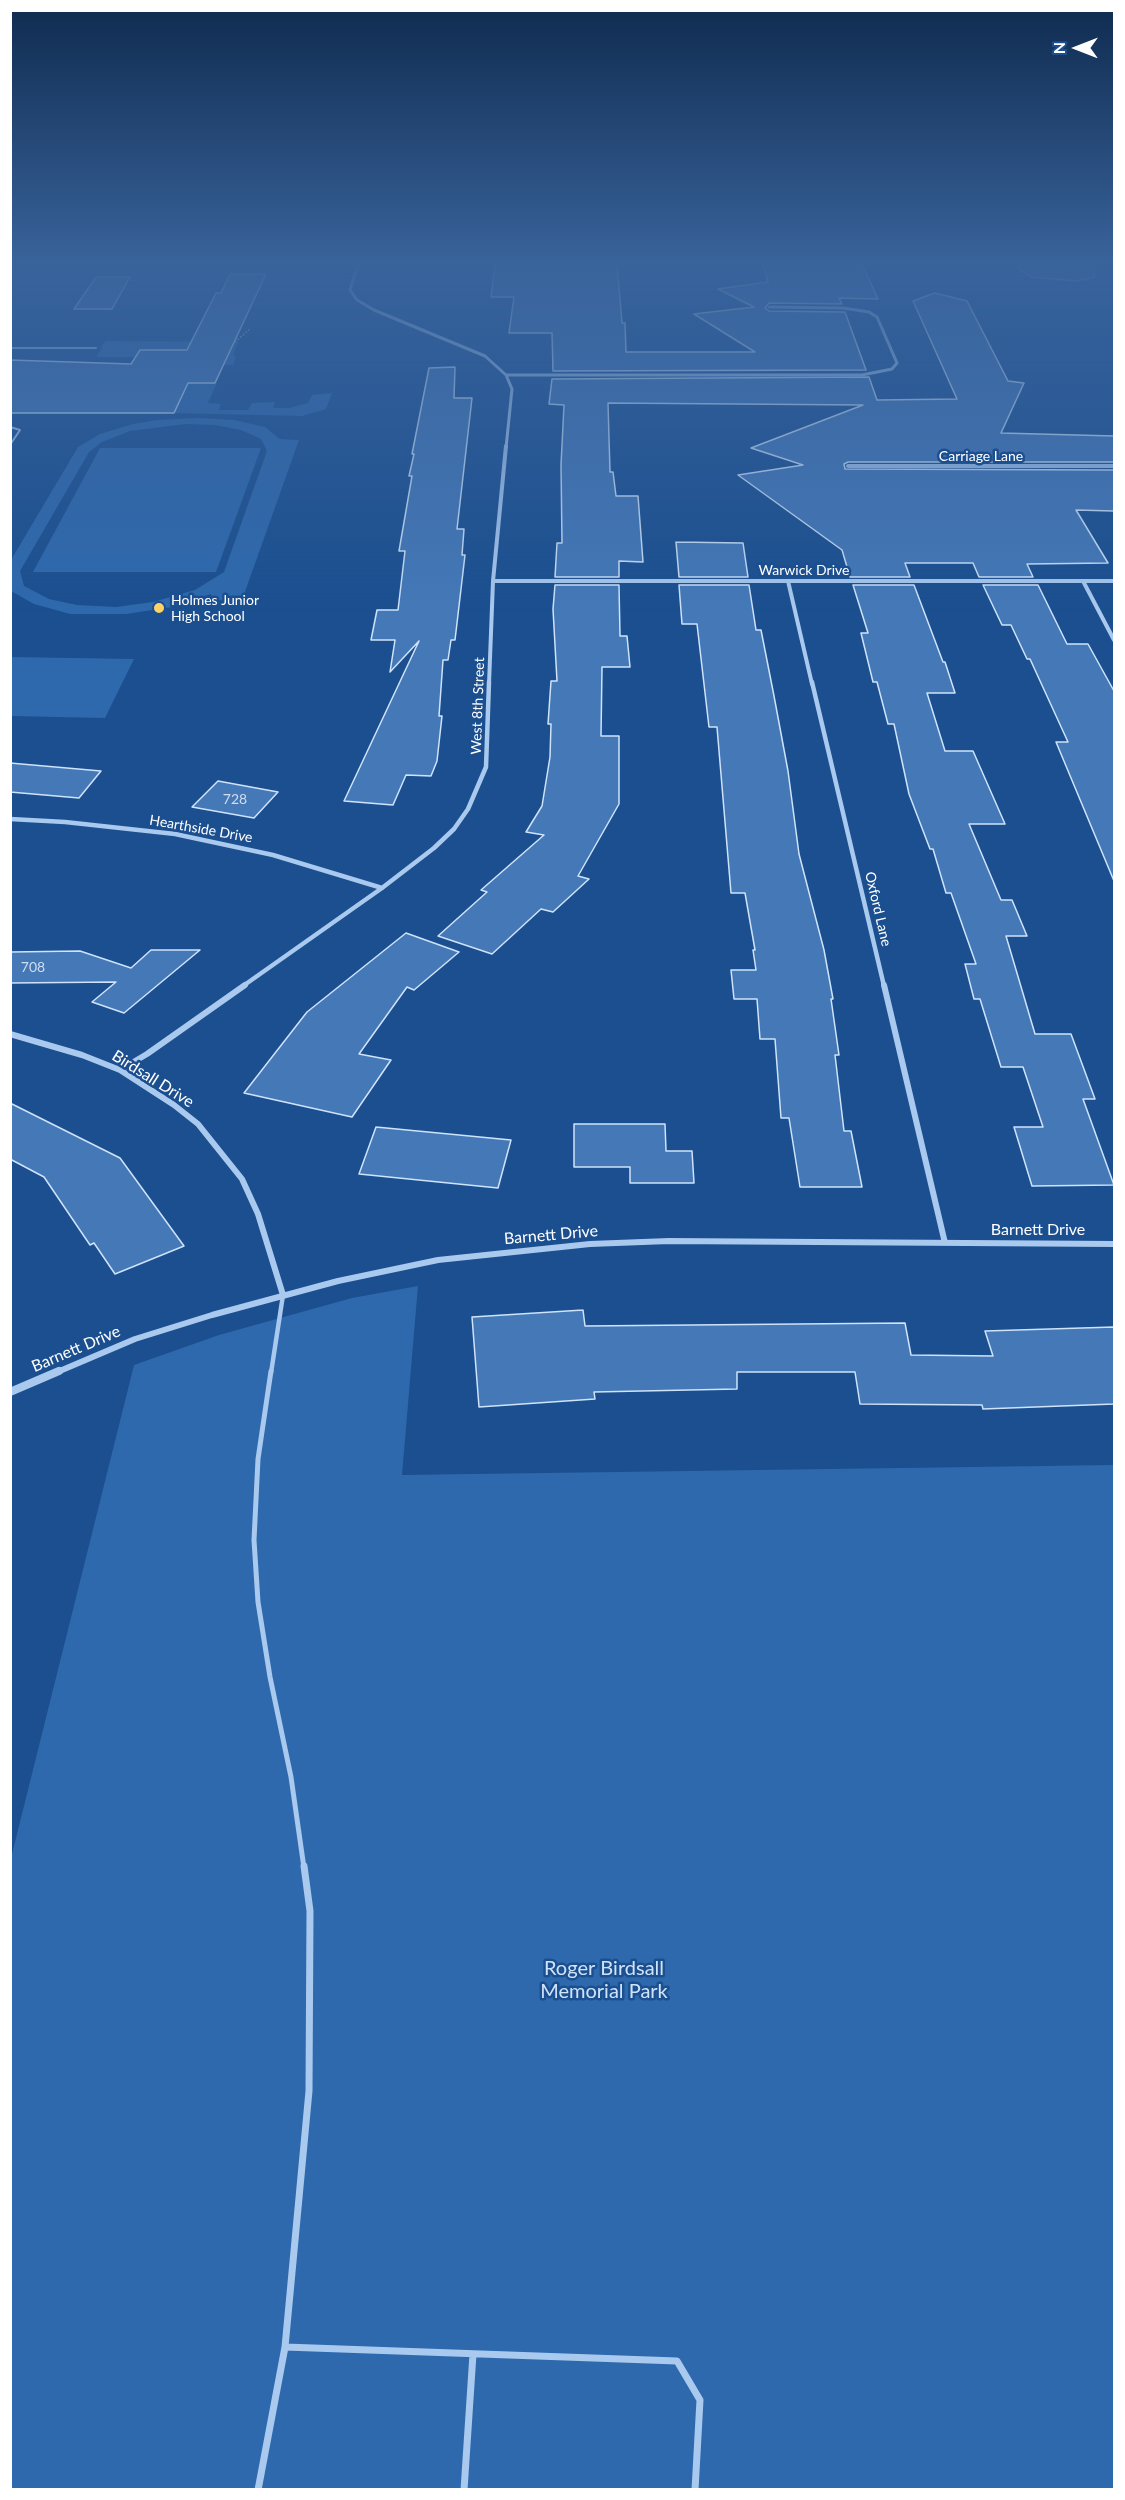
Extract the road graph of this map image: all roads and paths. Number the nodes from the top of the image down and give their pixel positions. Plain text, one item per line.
1 (508, 379) edge
2 (10, 427) edge
3 (10, 445) edge
4 (848, 466) dead end
5 (1114, 466) edge
6 (493, 581) junction
7 (788, 581) junction
8 (1083, 581) junction
9 (1114, 581) edge
10 (1114, 640) edge
11 (10, 819) edge
12 (382, 888) junction
13 (10, 1035) edge
14 (120, 1070) junction
15 (945, 1243) junction
16 (1114, 1244) edge
17 (283, 1295) junction
18 (10, 1392) edge
19 (285, 2347) junction
20 (473, 2354) junction
21 (258, 2490) edge
22 (464, 2490) edge
23 (695, 2490) edge

1 - 6 street, West 8th Street
2 - 3 lane
4 - 5 street, Carriage Lane
6 - 7 street, Warwick Drive
6 - 12 street, West 8th Street
7 - 8 street, Warwick Drive
7 - 15 street, Oxford Lane
8 - 9 street, Warwick Drive
8 - 10 street
11 - 12 street, Hearthside Drive
12 - 14 street, West 8th Street
13 - 14 street, Birdsall Drive
14 - 17 street, Birdsall Drive
15 - 16 street, Barnett Drive
15 - 17 street, Barnett Drive
17 - 18 street, Barnett Drive
17 - 19 lane
19 - 20 lane
19 - 21 lane
20 - 22 lane
20 - 23 lane

